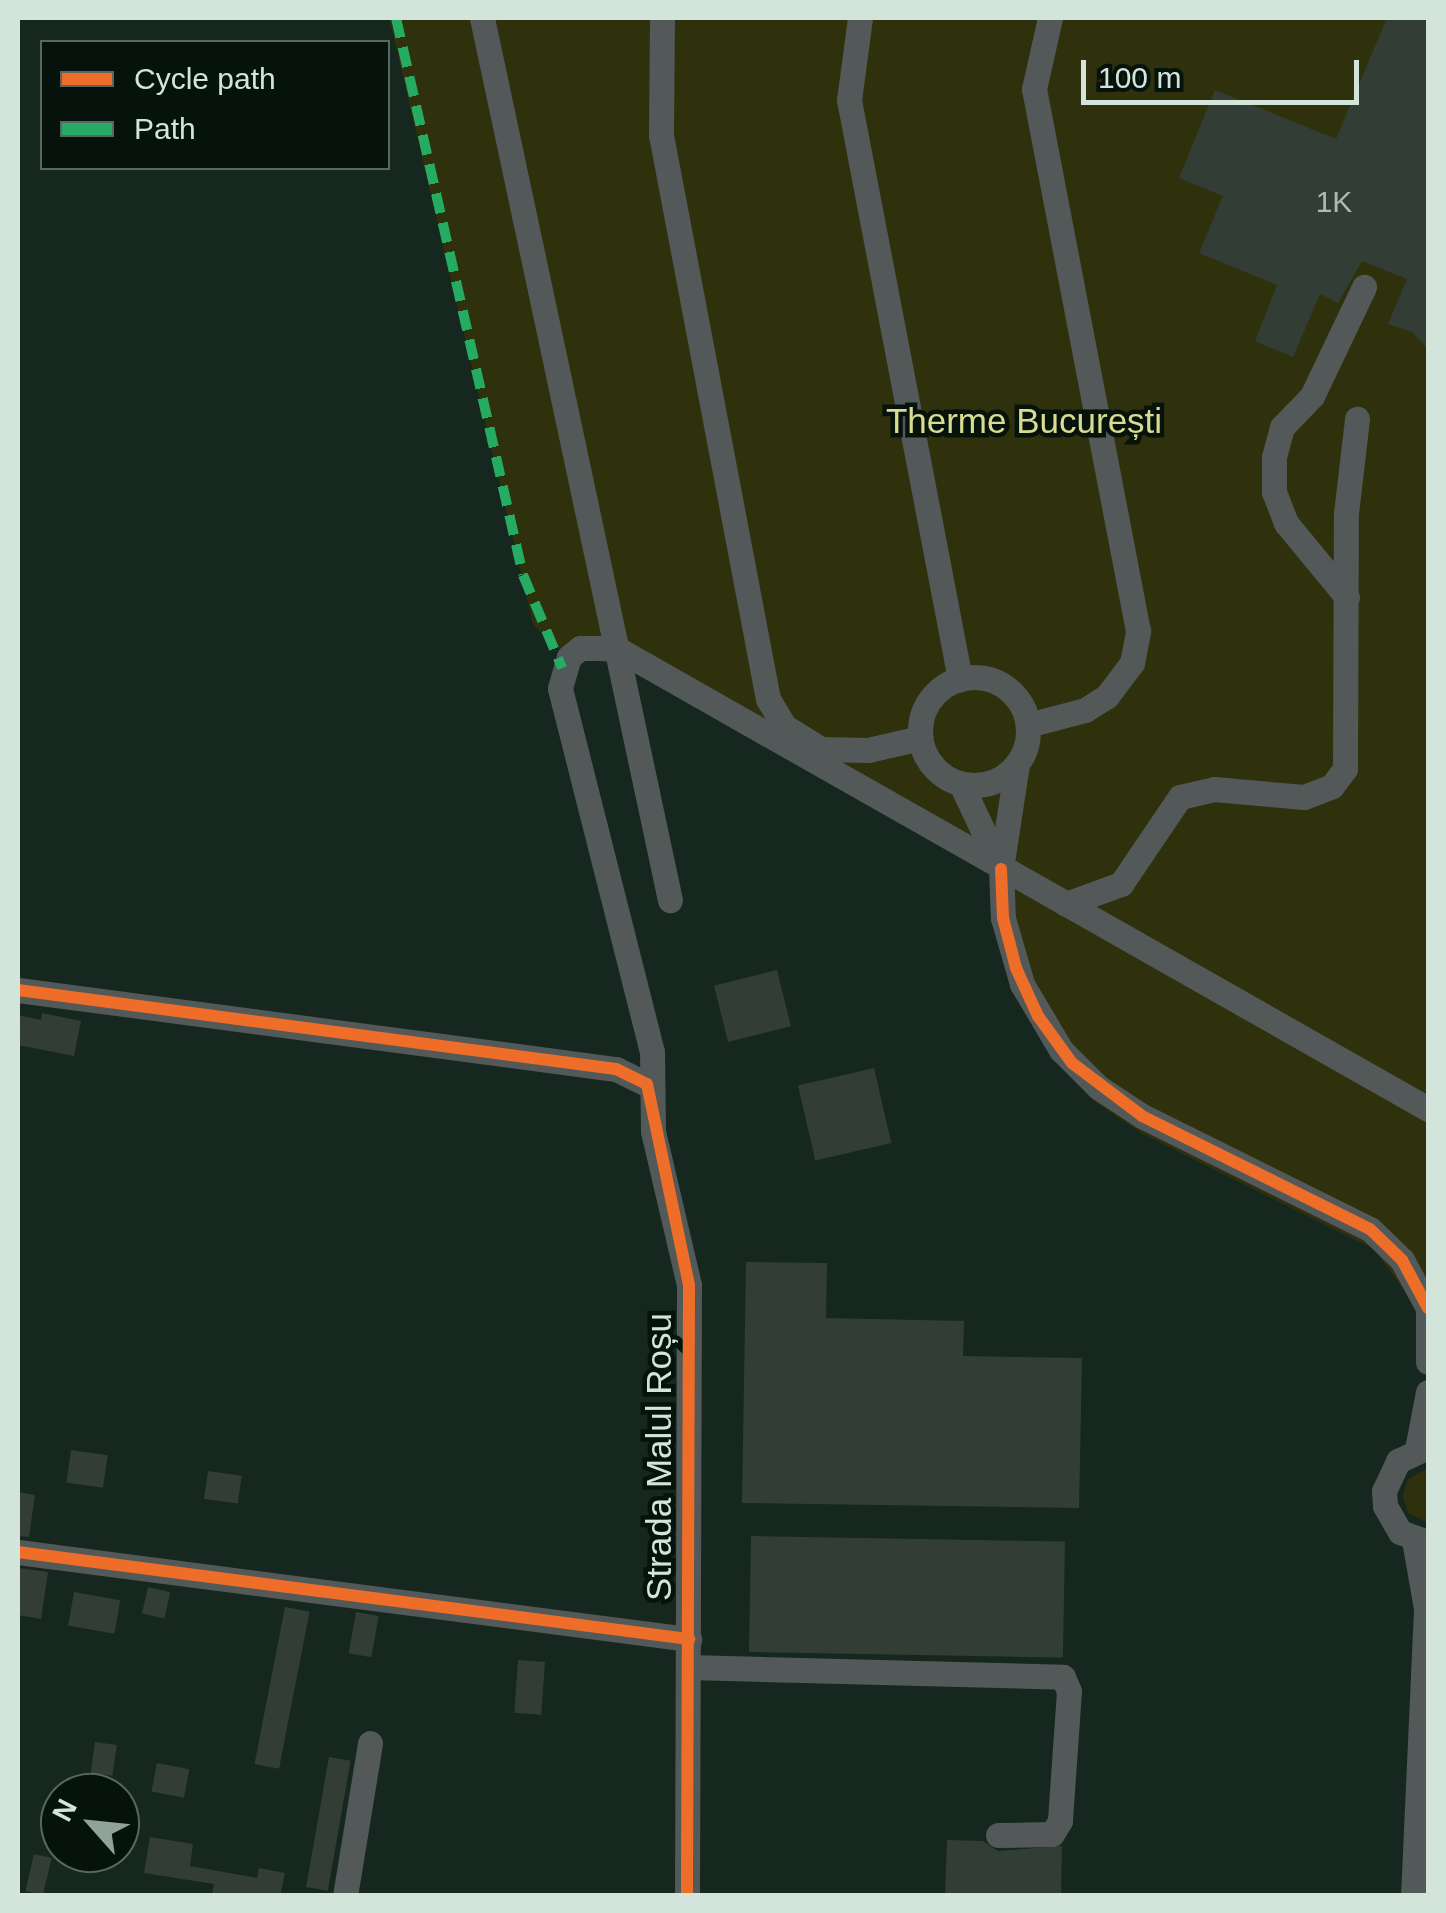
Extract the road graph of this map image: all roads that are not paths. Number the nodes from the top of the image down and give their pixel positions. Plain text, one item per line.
1 (482, 18) edge
2 (662, 18) edge
3 (860, 18) edge
4 (1050, 18) edge
5 (1364, 287) dead end
6 (1356, 418) dead end
7 (1347, 597) junction
8 (616, 648) junction
9 (960, 679) junction
10 (1028, 725) junction
11 (921, 738) junction
12 (1018, 764) junction
13 (961, 784) junction
14 (1001, 869) junction
15 (670, 900) dead end
16 (1066, 904) junction
17 (18, 990) edge
18 (647, 1084) junction
19 (1428, 1109) edge
20 (1428, 1307) edge
21 (1428, 1362) edge
22 (1428, 1392) edge
23 (1422, 1448) edge
24 (1421, 1541) edge
25 (18, 1552) edge
26 (1427, 1604) edge
27 (689, 1638) junction
28 (689, 1668) junction
29 (370, 1743) dead end
30 (998, 1835) dead end
31 (345, 1896) edge
32 (687, 1896) edge
33 (1414, 1896) edge

1 - 8 street
2 - 11 street
3 - 9 street
4 - 10 street
5 - 7 street
6 - 7 street
7 - 16 street
8 - 14 street
8 - 15 street
8 - 18 street, Strada Malul Roșu
9 - 10 street
9 - 11 street
10 - 12 street
11 - 13 street
12 - 13 street
12 - 14 street
13 - 14 street
14 - 16 street
14 - 20 street
16 - 19 street
17 - 18 street
18 - 27 street, Strada Malul Roșu
20 - 21 street
22 - 23 street
23 - 24 street
24 - 26 street
25 - 27 street
26 - 33 street
27 - 28 street, Strada Malul Roșu
28 - 30 street
28 - 32 street, Strada Malul Roșu
29 - 31 street

